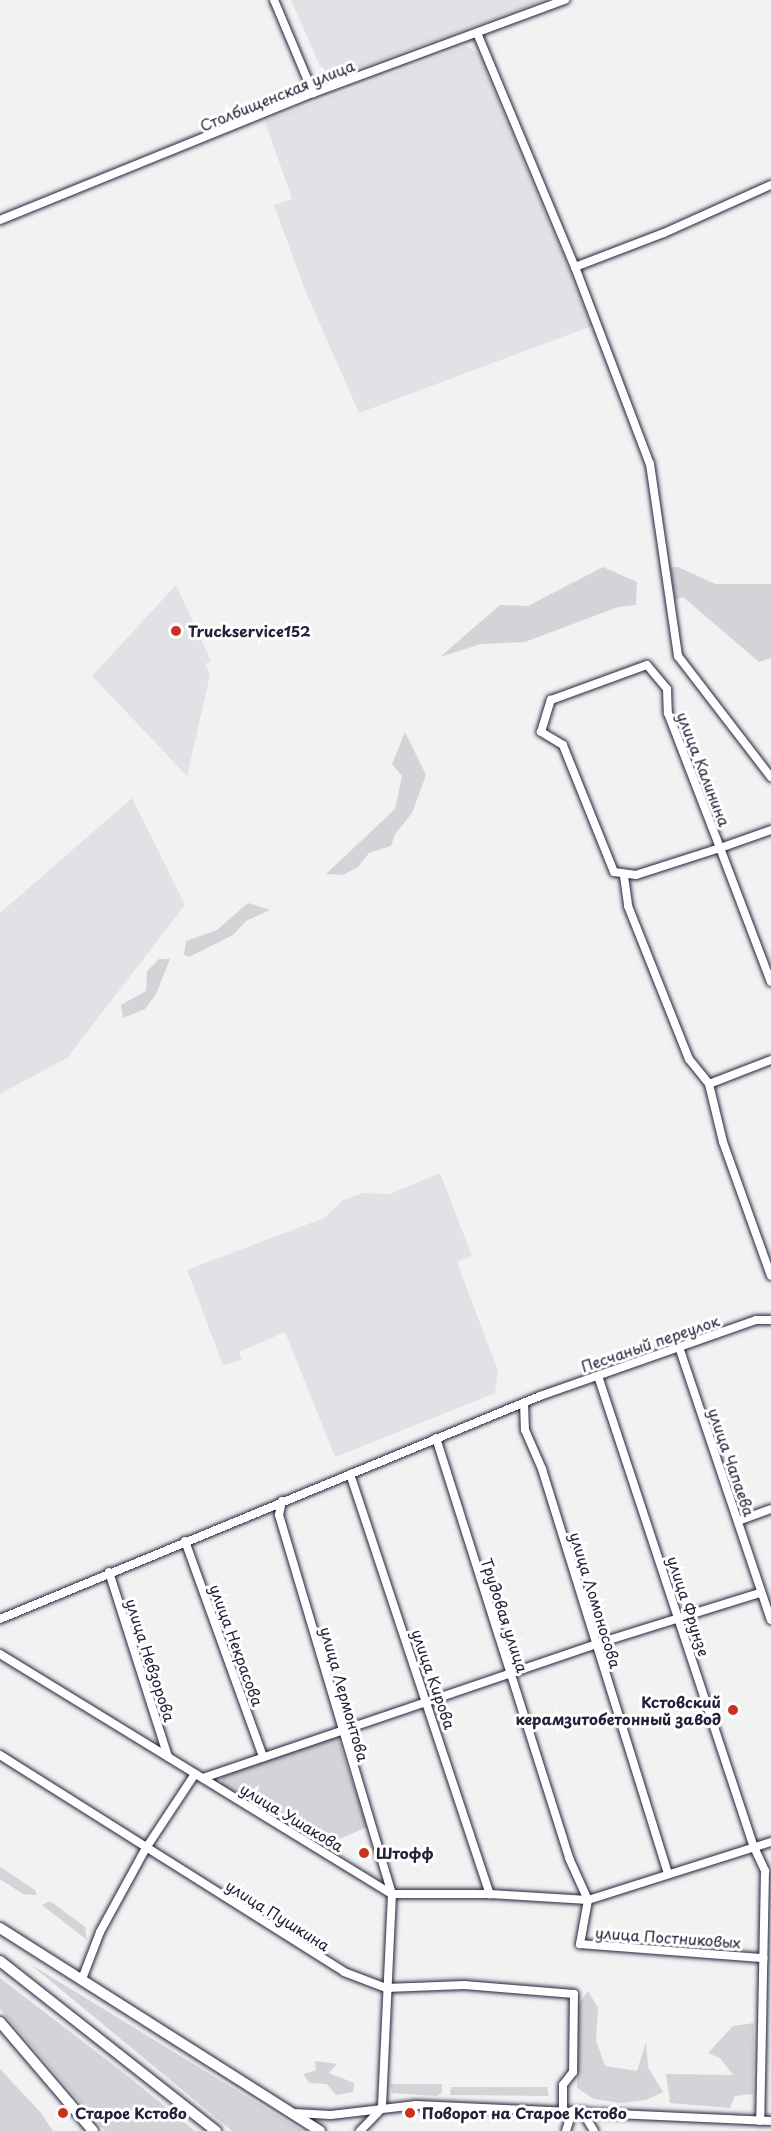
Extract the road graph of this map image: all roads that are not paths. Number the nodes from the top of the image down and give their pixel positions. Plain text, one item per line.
1 (273, 0) edge
2 (565, 0) edge
3 (477, 33) junction
4 (313, 93) junction
5 (771, 185) edge
6 (0, 220) edge
7 (575, 267) junction
8 (771, 777) edge
9 (771, 830) edge
10 (720, 848) junction
11 (624, 876) junction
12 (771, 982) edge
13 (771, 1060) edge
14 (709, 1084) junction
15 (771, 1276) edge
16 (771, 1320) edge
17 (679, 1347) junction
18 (598, 1376) junction
19 (524, 1403) junction
20 (436, 1438) junction
21 (350, 1474) junction
22 (282, 1501) junction
23 (771, 1509) edge
24 (738, 1521) junction
25 (185, 1541) junction
26 (109, 1572) junction
27 (760, 1593) junction
28 (680, 1618) junction
29 (0, 1619) edge
30 (771, 1620) edge
31 (596, 1644) junction
32 (0, 1654) edge
33 (510, 1674) junction
34 (428, 1700) junction
35 (340, 1731) junction
36 (0, 1755) edge
37 (168, 1757) junction
38 (263, 1757) junction
39 (199, 1776) junction
40 (771, 1842) edge
41 (753, 1845) junction
42 (146, 1848) junction
43 (768, 1868) edge
44 (668, 1874) junction
45 (392, 1894) junction
46 (490, 1894) junction
47 (588, 1900) junction
48 (0, 1928) edge
49 (763, 1958) junction
50 (0, 1961) edge
51 (82, 1979) junction
52 (386, 1988) junction
53 (0, 2022) edge
54 (382, 2108) junction
55 (567, 2111) junction
56 (582, 2111) junction
57 (294, 2113) junction
58 (760, 2121) junction
59 (771, 2121) edge
60 (93, 2131) edge
61 (216, 2131) edge
62 (320, 2131) edge
63 (360, 2131) edge
64 (566, 2131) edge
65 (594, 2131) edge

1 - 4 street
2 - 3 street, Столбищенская улица
3 - 4 street, Столбищенская улица
3 - 7 street
4 - 6 street, Столбищенская улица
5 - 7 street
7 - 8 street
9 - 10 street
10 - 11 street
10 - 11 street, улица Калинина
10 - 12 street, улица Калинина
11 - 14 street
13 - 14 street
14 - 15 street
16 - 17 street, Песчаный переулок
17 - 18 street, Песчаный переулок
17 - 24 street, улица Чапаева
18 - 19 street, Песчаный переулок
18 - 28 street, улица Фрунзе
19 - 20 street, Песчаный переулок
19 - 31 street, улица Ломоносова
20 - 21 street, Песчаный переулок
20 - 33 street, Трудовая улица
21 - 22 street, Песчаный переулок
21 - 34 street, улица Кирова
22 - 25 street, Песчаный переулок
22 - 35 street, улица Лермонтова
23 - 24 street
24 - 27 street, улица Чапаева
25 - 26 street, Песчаный переулок
25 - 38 street, улица Некрасова
26 - 29 street, Песчаный переулок
26 - 37 street, улица Невзорова
27 - 28 street
27 - 30 street, улица Чапаева
28 - 31 street
28 - 41 street, улица Фрунзе
31 - 33 street
31 - 44 street, улица Ломоносова
32 - 37 street, улица Ушакова
33 - 34 street
33 - 47 street, Трудовая улица
34 - 35 street
34 - 46 street, улица Кирова
35 - 38 street
35 - 45 street, улица Лермонтова
36 - 42 street, улица Пушкина
37 - 39 street, улица Ушакова
38 - 39 street
39 - 42 street
39 - 45 street, улица Ушакова
40 - 41 street
41 - 43 street, улица Постниковых
41 - 44 street
42 - 51 street
42 - 52 street, улица Пушкина
43 - 49 street, улица Постниковых
44 - 47 street
45 - 46 street
45 - 52 street
46 - 47 street
47 - 49 street, улица Постниковых
48 - 51 main road
49 - 58 street, улица Постниковых
50 - 61 main road
51 - 57 main road
52 - 54 street
52 - 55 street, улица Пушкина
53 - 60 main road
54 - 55 street
54 - 57 street
54 - 63 street
55 - 56 street
55 - 64 street
56 - 58 street
56 - 65 street
57 - 62 main road
58 - 59 street

